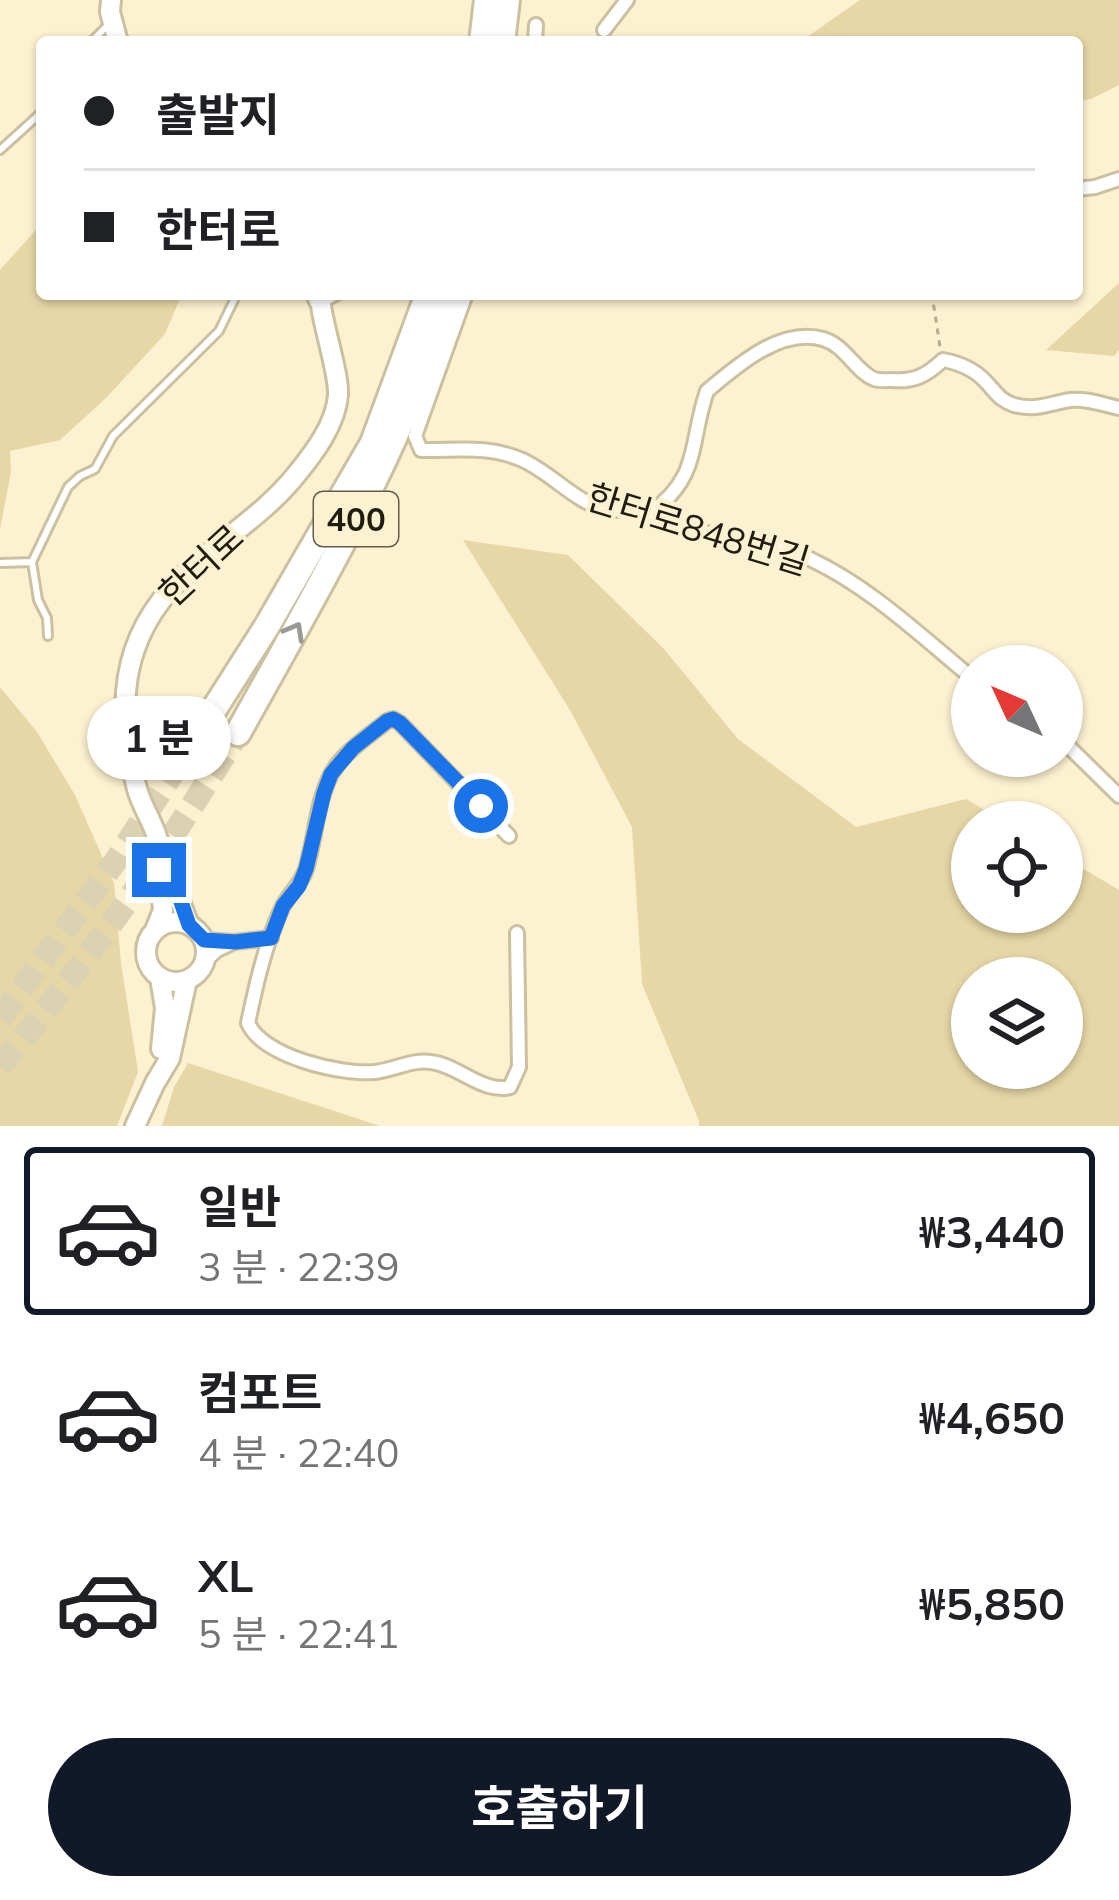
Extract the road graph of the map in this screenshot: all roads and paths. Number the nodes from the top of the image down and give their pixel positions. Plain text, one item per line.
1 (487, 0) edge
2 (507, 0) edge
3 (627, 0) edge
4 (112, 10) edge
5 (536, 25) dead end
6 (604, 30) dead end
7 (95, 36) edge
8 (483, 36) edge
9 (503, 36) edge
10 (535, 36) edge
11 (36, 117) edge
12 (0, 150) edge
13 (1119, 179) edge
14 (1083, 188) edge
15 (234, 300) edge
16 (319, 300) edge
17 (426, 300) edge
18 (447, 300) edge
19 (464, 300) edge
20 (931, 300) edge
21 (943, 360) junction
22 (1119, 408) edge
23 (650, 513) junction
24 (32, 562) junction
25 (0, 563) edge
26 (48, 636) dead end
27 (951, 661) edge
28 (208, 717) tunnel mouth
29 (238, 733) tunnel mouth
30 (1083, 761) edge
31 (1119, 796) edge
32 (509, 836) dead end
33 (162, 859) junction
34 (189, 925) junction
35 (155, 930) junction
36 (517, 933) dead end
37 (271, 938) junction
38 (204, 940) junction
39 (235, 942) junction
40 (204, 962) junction
41 (160, 978) junction
42 (187, 980) junction
43 (155, 1083) junction
44 (135, 1126) edge

1 - 8 highway
2 - 9 highway
3 - 6 street
4 - 7 lane
5 - 10 street
11 - 12 lane
13 - 14 street
15 - 24 lane
16 - 33 main road, 한터로
17 - 28 highway, 400
29 -> 18 highway, 400
19 - 23 street, 한터로848번길
20 - 21 path
21 - 22 street
21 - 23 street
23 - 27 street, 한터로848번길
24 - 25 lane
24 - 26 lane
30 - 31 street
32 - 37 street
33 - 34 main road, 한터로
33 - 35 main road, 한터로
34 - 35 main road
34 - 38 main road
35 - 41 main road
36 - 37 street
37 - 39 street
38 - 39 street
38 - 40 main road
39 - 40 street
40 - 42 main road
41 - 42 main road
41 - 43 main road
42 - 43 main road
43 - 44 main road

